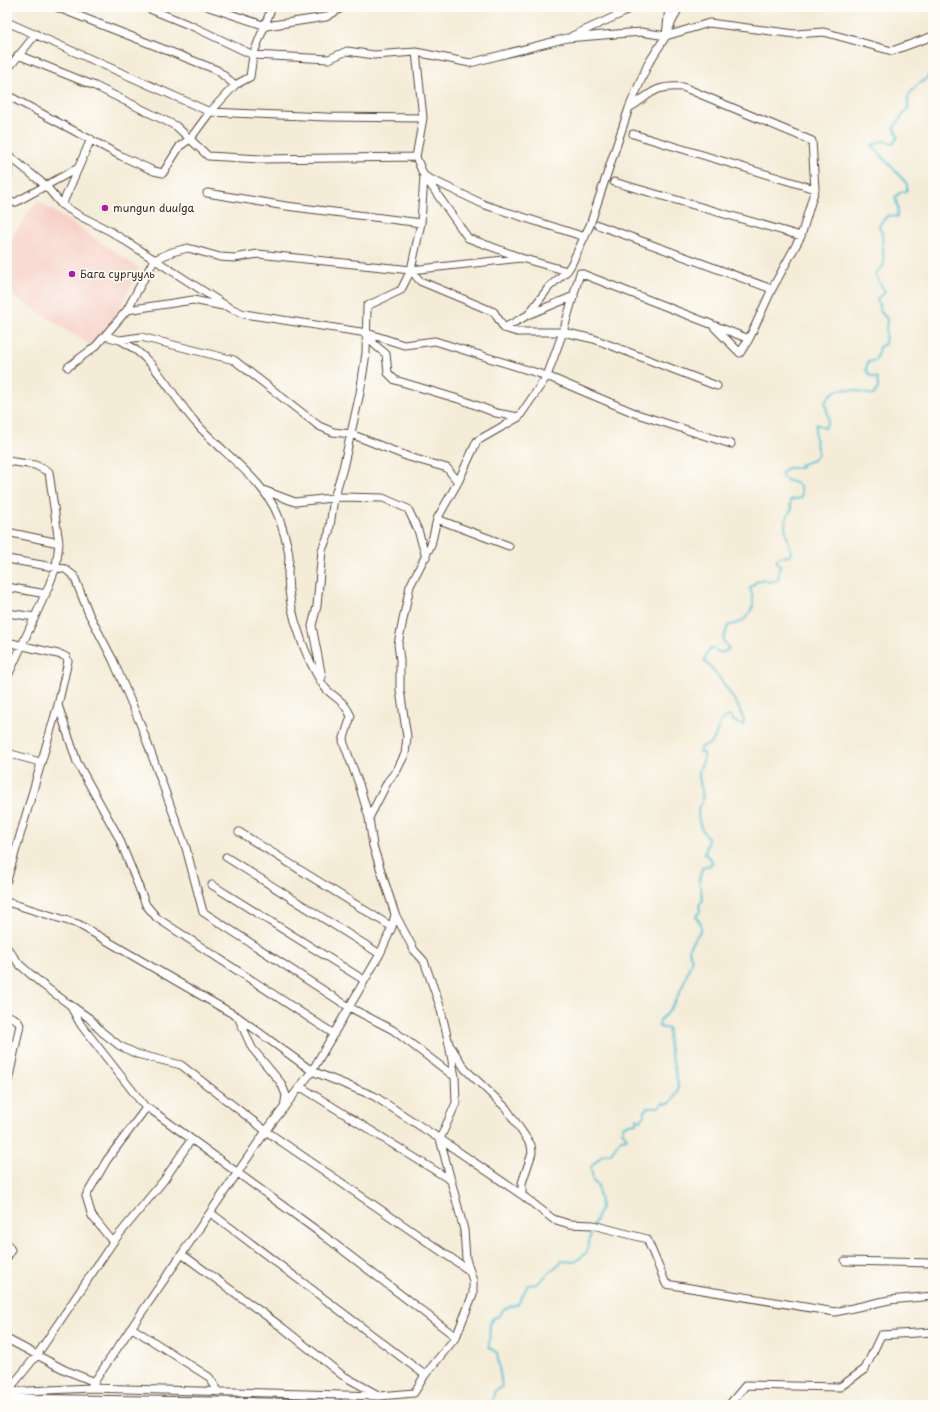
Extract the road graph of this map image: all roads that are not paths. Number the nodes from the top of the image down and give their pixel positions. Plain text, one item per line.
1 (56, 7) edge
2 (145, 7) edge
3 (208, 7) edge
4 (271, 7) edge
5 (343, 7) edge
6 (628, 7) edge
7 (669, 7) edge
8 (679, 7) edge
9 (7, 22) edge
10 (266, 26) junction
11 (36, 34) junction
12 (666, 36) junction
13 (933, 36) edge
14 (567, 38) junction
15 (416, 52) junction
16 (18, 55) junction
17 (253, 55) junction
18 (7, 70) edge
19 (235, 85) junction
20 (7, 95) edge
21 (629, 108) junction
22 (210, 112) junction
23 (423, 118) junction
24 (633, 134) dead end
25 (190, 138) junction
26 (90, 139) junction
27 (8, 155) edge
28 (416, 157) junction
29 (78, 168) junction
30 (424, 176) junction
31 (614, 182) dead end
32 (46, 186) junction
33 (7, 188) edge
34 (815, 189) junction
35 (207, 193) dead end
36 (7, 203) edge
37 (62, 205) junction
38 (421, 223) junction
39 (598, 226) dead end
40 (801, 236) junction
41 (585, 237) junction
42 (521, 258) junction
43 (154, 260) junction
44 (411, 270) junction
45 (567, 271) junction
46 (772, 289) junction
47 (574, 296) junction
48 (228, 307) junction
49 (127, 310) junction
50 (528, 315) junction
51 (713, 325) junction
52 (504, 328) junction
53 (563, 332) junction
54 (367, 333) junction
55 (105, 336) junction
56 (749, 339) junction
57 (120, 340) junction
58 (68, 367) dead end
59 (547, 376) junction
60 (717, 386) dead end
61 (520, 418) junction
62 (351, 434) junction
63 (731, 444) dead end
64 (7, 461) edge
65 (458, 482) junction
66 (261, 489) junction
67 (334, 498) junction
68 (437, 519) junction
69 (7, 532) edge
70 (59, 542) junction
71 (509, 546) dead end
72 (426, 557) junction
73 (7, 559) edge
74 (56, 567) junction
75 (7, 587) edge
76 (46, 594) junction
77 (7, 613) edge
78 (35, 617) junction
79 (7, 642) edge
80 (22, 645) junction
81 (7, 676) edge
82 (328, 690) junction
83 (58, 706) junction
84 (7, 753) edge
85 (40, 762) junction
86 (369, 818) junction
87 (239, 832) dead end
88 (226, 857) dead end
89 (7, 880) edge
90 (212, 885) dead end
91 (7, 902) edge
92 (395, 914) junction
93 (392, 927) junction
94 (7, 948) edge
95 (380, 954) junction
96 (364, 980) junction
97 (69, 1004) junction
98 (349, 1007) junction
99 (7, 1015) edge
100 (238, 1016) junction
101 (334, 1034) junction
102 (449, 1044) junction
103 (312, 1070) junction
104 (9, 1073) edge
105 (454, 1077) junction
106 (7, 1086) edge
107 (301, 1087) junction
108 (146, 1108) junction
109 (284, 1108) junction
110 (266, 1132) junction
111 (440, 1139) junction
112 (191, 1140) junction
113 (238, 1174) junction
114 (452, 1180) junction
115 (522, 1195) junction
116 (211, 1213) junction
117 (113, 1242) junction
118 (7, 1243) edge
119 (183, 1255) junction
120 (7, 1258) edge
121 (845, 1261) dead end
122 (933, 1263) edge
123 (470, 1271) junction
124 (933, 1296) edge
125 (132, 1328) junction
126 (933, 1332) edge
127 (456, 1337) junction
128 (7, 1339) edge
129 (37, 1355) junction
130 (425, 1375) junction
131 (92, 1385) junction
132 (7, 1392) edge
133 (219, 1392) junction
134 (380, 1396) junction
135 (7, 1400) edge
136 (338, 1405) edge
137 (729, 1405) edge

1 - 19 street
2 - 17 street
3 - 10 street
4 - 10 street
5 - 10 street
6 - 14 street
7 - 12 street
8 - 12 street
9 - 11 street
10 - 17 street
11 - 16 street
11 - 22 street
12 - 13 street
12 - 14 street
12 - 21 street
14 - 15 street
15 - 17 street
15 - 23 street
16 - 18 street
16 - 25 street
17 - 19 street
19 - 22 street
20 - 26 street
21 - 34 street
21 - 41 street
22 - 23 street
22 - 25 street
23 - 28 street
24 - 34 street
25 - 26 street
25 - 28 street
26 - 29 street
27 - 32 street
27 - 33 street
28 - 30 street
29 - 32 street
29 - 37 street
30 - 38 street
30 - 41 street
30 - 42 street
31 - 40 street
32 - 36 street
32 - 37 street
34 - 40 street
35 - 38 street
37 - 43 street
38 - 44 street
39 - 46 street
40 - 46 street
41 - 45 street
42 - 44 street
42 - 45 street
43 - 44 street
43 - 48 street
43 - 49 street
44 - 52 street
44 - 54 street
45 - 50 street
46 - 56 street
47 - 50 street
47 - 51 street
47 - 53 street
48 - 49 street
48 - 54 street
49 - 55 street
50 - 52 street
51 - 56 street
51 - 56 street
52 - 53 street
53 - 59 street
53 - 60 street
54 - 59 street
54 - 61 street
54 - 62 street
55 - 57 street
55 - 58 street
57 - 62 street
57 - 66 street
59 - 61 street
59 - 63 street
61 - 65 street
62 - 65 street
62 - 67 street
64 - 70 street
65 - 68 street
66 - 67 street
66 - 82 street
67 - 72 street
67 - 82 street
68 - 71 street
68 - 72 street
69 - 70 street
70 - 74 street
72 - 86 street
73 - 74 street
74 - 76 street
74 - 98 street
75 - 76 street
76 - 78 street
77 - 78 street
78 - 80 street
79 - 80 street
80 - 81 street
80 - 83 street
82 - 86 street
83 - 85 street
83 - 101 street
84 - 85 street
85 - 89 street
86 - 92 street
87 - 93 street
88 - 95 street
90 - 96 street
91 - 100 street
92 - 93 street
92 - 102 street
93 - 95 street
94 - 97 street
95 - 96 street
96 - 98 street
97 - 108 street
97 - 110 street
98 - 101 street
98 - 105 street
99 - 104 street
100 - 103 street
100 - 109 street
101 - 103 street
102 - 105 street
102 - 115 street
103 - 107 street
103 - 111 street
104 - 106 street
105 - 111 street
107 - 109 street
107 - 114 street
108 - 112 street
108 - 117 street
109 - 110 street
110 - 113 street
110 - 123 street
111 - 114 street
111 - 115 street
112 - 113 street
112 - 117 street
113 - 116 street
113 - 127 street
114 - 123 street
115 - 124 street
116 - 119 street
116 - 130 street
117 - 129 street
118 - 120 street
119 - 125 street
119 - 134 street
121 - 122 street
123 - 127 street
125 - 131 street
125 - 133 street
126 - 137 street
127 - 130 street
128 - 129 street
129 - 131 street
129 - 132 street
130 - 134 street
131 - 132 street
131 - 133 street
133 - 134 street
135 - 136 highway

